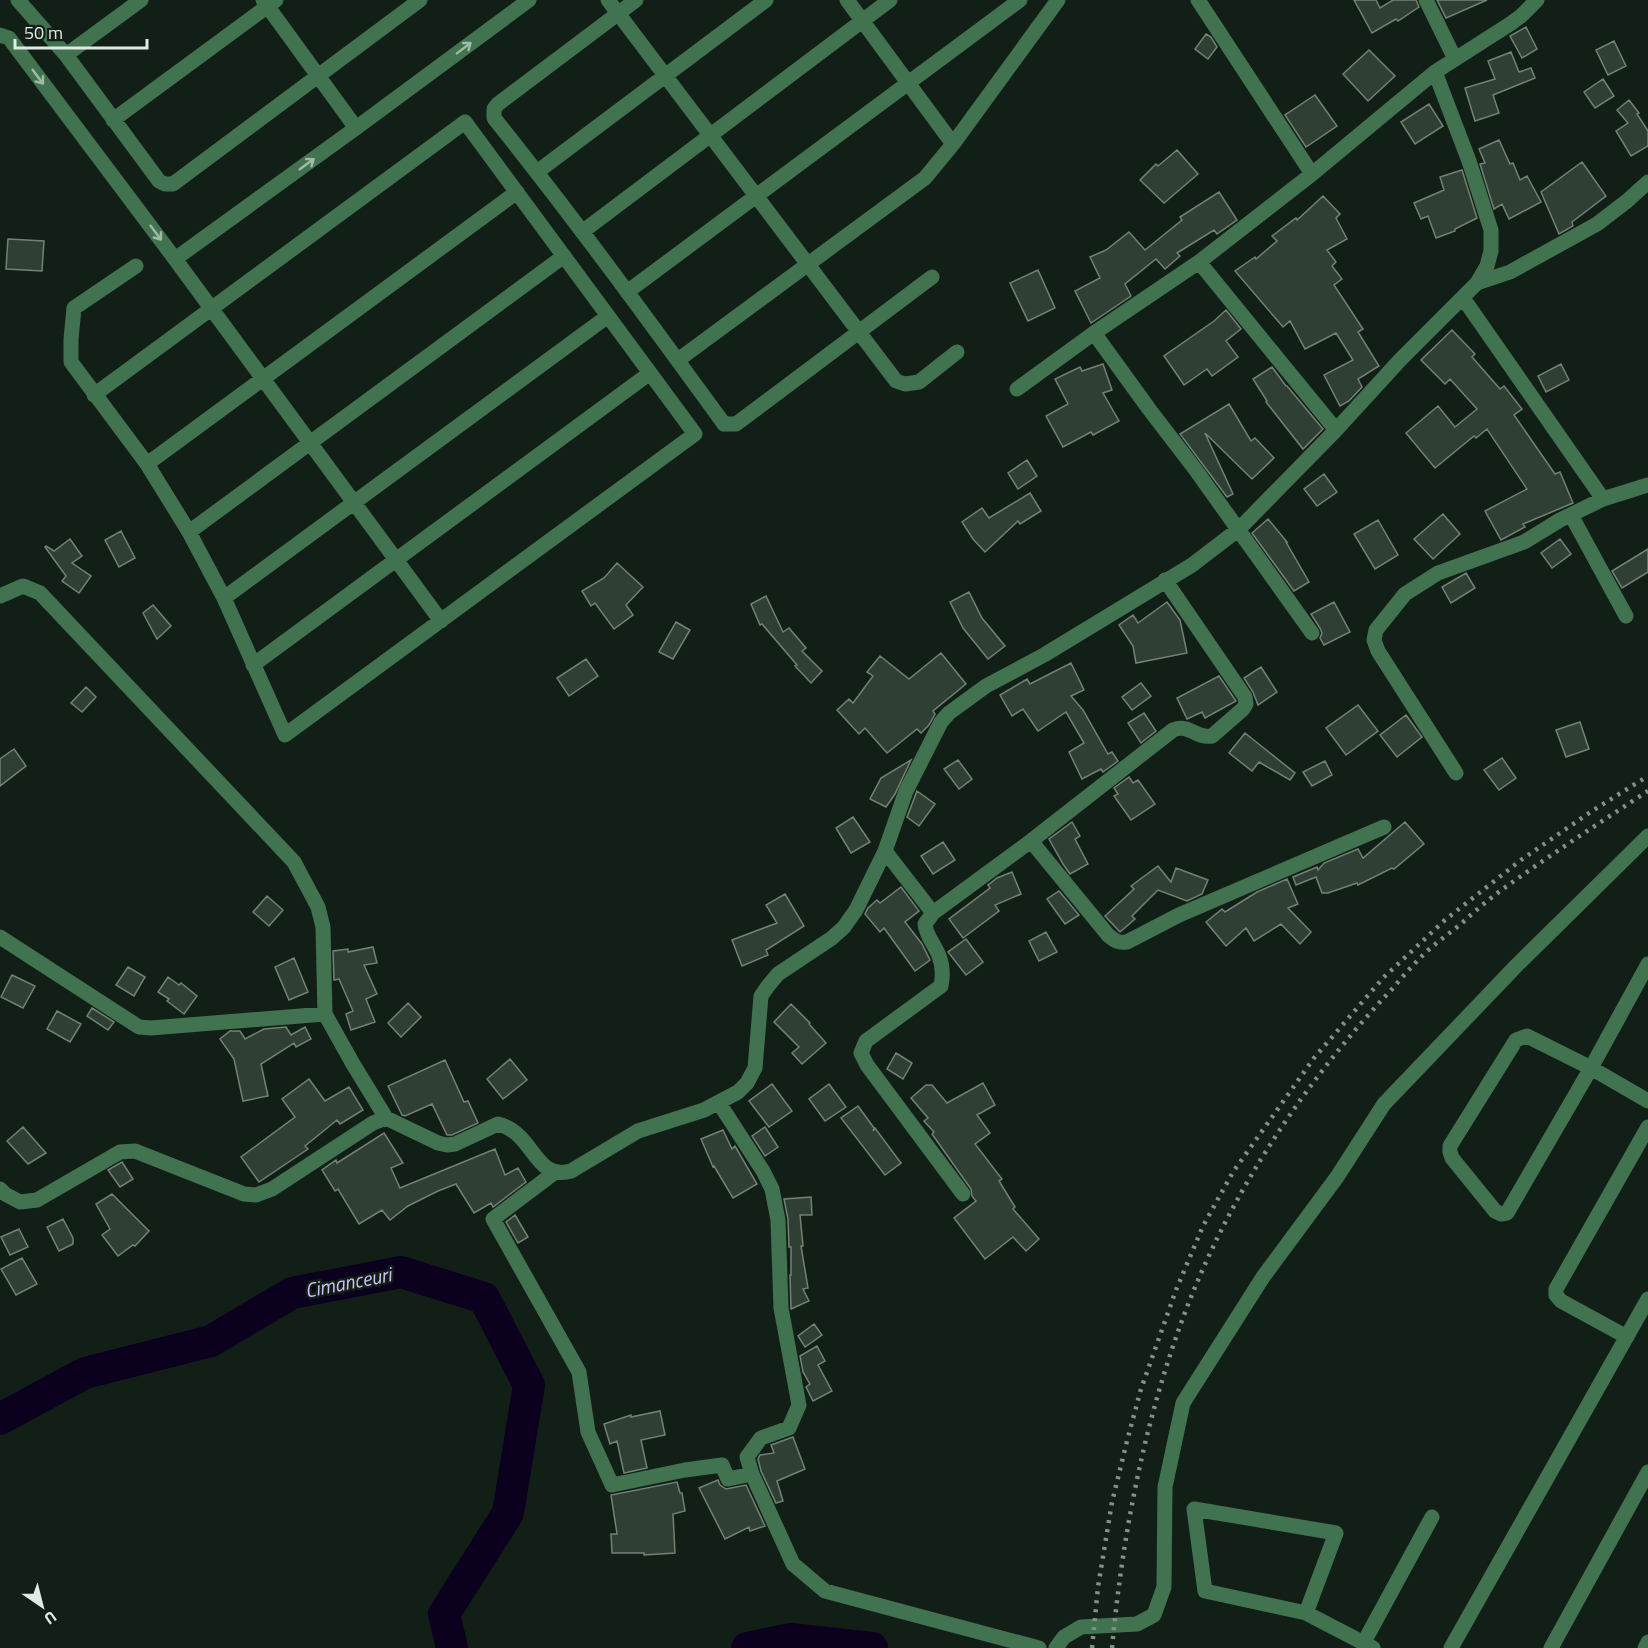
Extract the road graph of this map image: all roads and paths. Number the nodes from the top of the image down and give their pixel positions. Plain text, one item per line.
1 (18, 0) edge
2 (141, 0) edge
3 (420, 0) edge
4 (529, 0) edge
5 (608, 0) edge
6 (636, 0) edge
7 (766, 0) edge
8 (847, 0) edge
9 (890, 0) edge
10 (1020, 0) edge
11 (1058, 0) edge
12 (1198, 0) edge
13 (1426, 0) edge
14 (1537, 0) edge
15 (269, 2) edge
16 (618, 14) junction
17 (862, 21) junction
18 (0, 35) edge
19 (66, 55) junction
20 (1455, 59) junction
21 (1435, 72) junction
22 (319, 76) junction
23 (665, 76) junction
24 (908, 83) junction
25 (113, 120) junction
26 (356, 128) junction
27 (710, 136) junction
28 (953, 144) junction
29 (537, 172) junction
30 (1312, 174) junction
31 (1648, 182) edge
32 (517, 192) junction
33 (756, 197) junction
34 (582, 232) junction
35 (564, 256) junction
36 (175, 259) junction
37 (1199, 262) junction
38 (807, 264) junction
39 (136, 266) dead end
40 (932, 277) dead end
41 (1477, 283) junction
42 (627, 292) junction
43 (1462, 298) junction
44 (212, 309) junction
45 (608, 316) junction
46 (858, 332) junction
47 (1094, 333) junction
48 (957, 352) dead end
49 (678, 360) junction
50 (650, 373) junction
51 (263, 379) junction
52 (1017, 389) dead end
53 (94, 395) junction
54 (1336, 430) junction
55 (310, 443) junction
56 (147, 464) junction
57 (1648, 485) edge
58 (1603, 499) junction
59 (354, 502) junction
60 (1571, 515) junction
61 (1239, 529) junction
62 (189, 532) junction
63 (396, 560) junction
64 (1165, 580) junction
65 (0, 596) edge
66 (224, 597) junction
67 (1626, 616) dead end
68 (441, 621) junction
69 (1312, 633) dead end
70 (253, 664) junction
71 (1456, 773) dead end
72 (1383, 827) dead end
73 (1648, 836) edge
74 (1031, 841) junction
75 (885, 851) junction
76 (933, 913) junction
77 (0, 937) edge
78 (1648, 964) edge
79 (325, 1014) junction
80 (1591, 1068) junction
81 (1648, 1101) edge
82 (719, 1103) junction
83 (386, 1118) junction
84 (1648, 1128) edge
85 (554, 1173) junction
86 (0, 1189) edge
87 (963, 1194) dead end
88 (1648, 1299) edge
89 (1627, 1336) junction
90 (1648, 1472) edge
91 (752, 1474) junction
92 (1432, 1516) dead end
93 (1306, 1613) junction
94 (1648, 1642) edge
95 (1369, 1645) edge
96 (1039, 1648) edge
97 (1056, 1648) edge
98 (1451, 1648) edge
99 (1551, 1648) edge
100 (1645, 1648) edge

1 - 19 street
2 - 19 street
3 - 22 street
26 -> 4 street
5 - 16 street
6 - 16 street
7 - 23 street
8 - 17 street
9 - 17 street
10 - 24 street
11 - 28 street
12 - 30 street
13 - 20 street
14 - 20 street
15 - 22 street
15 - 25 street
16 - 23 street
16 - 29 street
17 - 24 street
17 - 27 street
18 -> 36 street
19 - 25 street
20 - 21 street
21 - 30 street
21 - 41 street
22 - 25 street
22 - 26 street
23 - 27 street
23 - 29 street
24 - 28 street
24 - 33 street
36 -> 26 street
27 - 33 street
27 - 34 street
28 - 38 street
29 - 34 street
30 - 37 street
31 - 41 street
32 - 35 street
32 - 44 street
32 - 51 street
33 - 38 street
33 - 42 street
34 - 42 street
35 - 45 street
35 - 55 street
36 - 44 street
37 - 47 street
37 - 54 street
38 - 46 street
38 - 49 street
39 - 53 street
40 - 46 street
41 - 43 street
42 - 49 street
43 - 54 street
43 - 58 street
44 - 51 street
44 - 53 street
45 - 50 street
45 - 59 street
46 - 48 street
46 - 49 street
47 - 52 street
47 - 61 street
50 - 63 street
50 - 68 street
51 - 55 street
51 - 56 street
53 - 56 street
54 - 61 street
55 - 59 street
55 - 62 street
56 - 62 street
57 - 58 street
58 - 60 street
59 - 63 street
59 - 66 street
60 - 67 street
60 - 71 street
61 - 64 street
61 - 69 street
62 - 66 street
63 - 68 street
63 - 70 street
64 - 74 street
64 - 75 street
65 - 79 street
66 - 70 street
68 - 70 street
72 - 74 street
73 - 97 street
74 - 76 street
75 - 76 street
75 - 82 street
76 - 87 street
77 - 79 street
78 - 80 street
79 - 83 street
80 - 80 street
80 - 81 street
82 - 85 street
82 - 91 street
83 - 85 street
83 - 86 street
84 - 89 street
85 - 91 street
88 - 89 street
89 - 98 street
90 - 99 street
91 - 96 street
92 - 95 street
93 - 93 street
93 - 95 street
94 - 100 street

